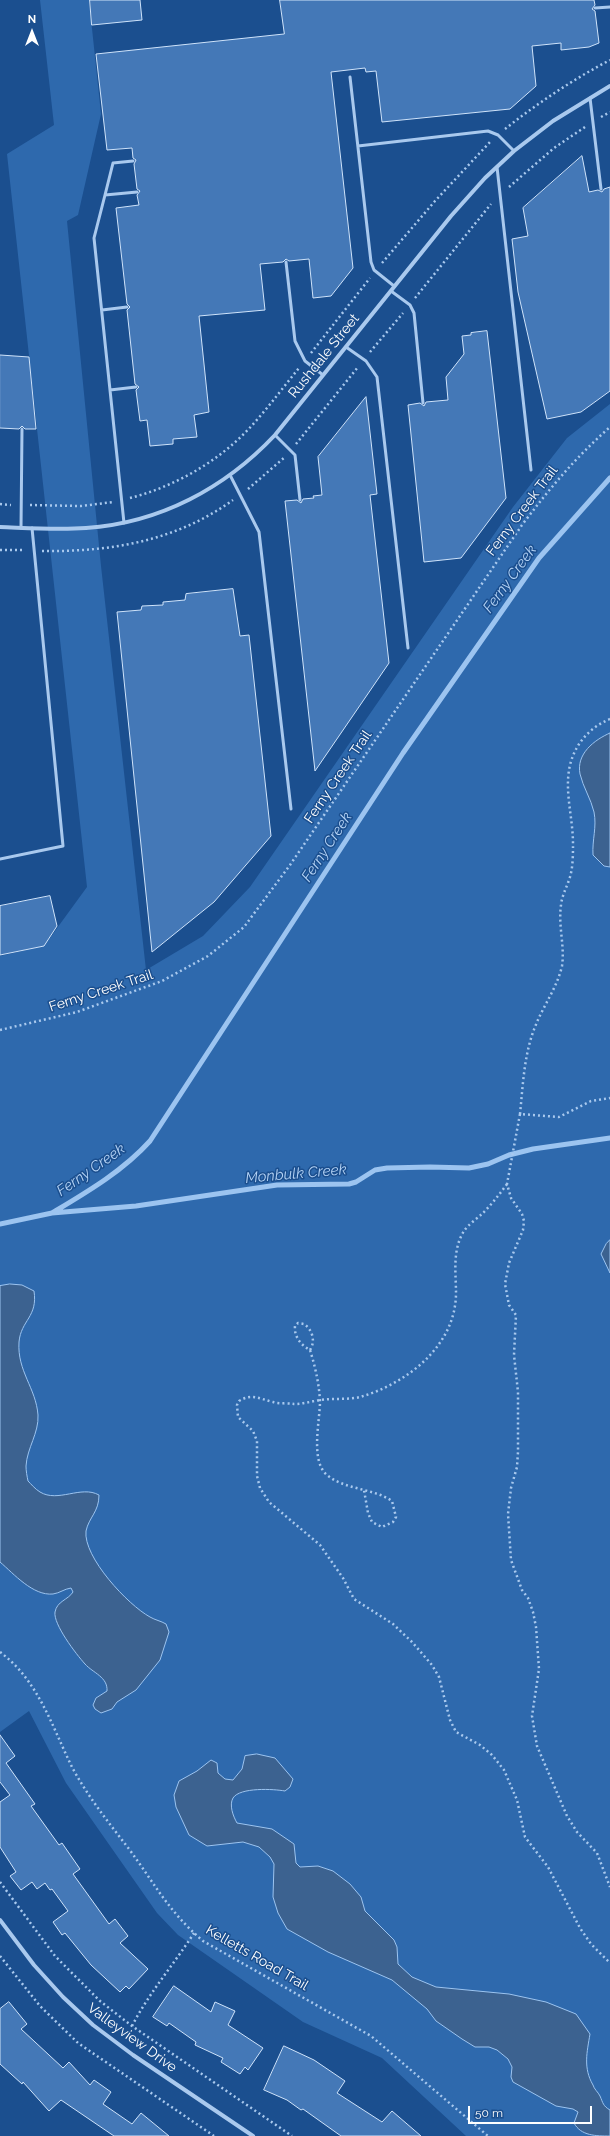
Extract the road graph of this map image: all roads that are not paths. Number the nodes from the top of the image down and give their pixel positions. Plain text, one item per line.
1 (610, 7) edge
2 (595, 8) dead end
3 (350, 77) dead end
4 (610, 86) edge
5 (590, 98) junction
6 (358, 146) junction
7 (514, 152) junction
8 (133, 161) dead end
9 (496, 167) junction
10 (600, 189) dead end
11 (137, 192) dead end
12 (105, 195) junction
13 (286, 262) dead end
14 (394, 286) junction
15 (391, 291) junction
16 (127, 307) dead end
17 (102, 310) junction
18 (346, 347) junction
19 (323, 375) junction
20 (136, 387) dead end
21 (110, 390) junction
22 (423, 403) dead end
23 (22, 429) dead end
24 (275, 435) junction
25 (531, 470) dead end
26 (230, 476) junction
27 (300, 500) dead end
28 (124, 523) junction
29 (0, 527) edge
30 (21, 528) junction
31 (32, 528) junction
32 (408, 648) dead end
33 (291, 809) dead end
34 (0, 860) edge
35 (0, 1920) edge
36 (253, 2136) edge

1 - 2 lane
3 - 6 lane
4 - 5 street, Rushdale Street
5 - 7 street, Rushdale Street
5 - 10 lane
6 - 7 lane
6 - 14 lane
7 - 9 street, Rushdale Street
8 - 12 lane
9 - 14 street, Rushdale Street
9 - 25 lane
11 - 12 lane
12 - 17 lane
13 - 19 lane
14 - 15 street, Rushdale Street
15 - 18 street, Rushdale Street
15 - 22 lane
16 - 17 lane
17 - 21 lane
18 - 19 street, Rushdale Street
18 - 32 lane
19 - 24 street, Rushdale Street
20 - 21 lane
21 - 28 lane
23 - 30 lane
24 - 26 street, Rushdale Street
24 - 27 lane
26 - 28 street, Rushdale Street
26 - 33 lane
28 - 31 street, Rushdale Street
29 - 30 street, Rushdale Street
30 - 31 street, Rushdale Street
31 - 34 lane
35 - 36 street, Valleyview Drive

